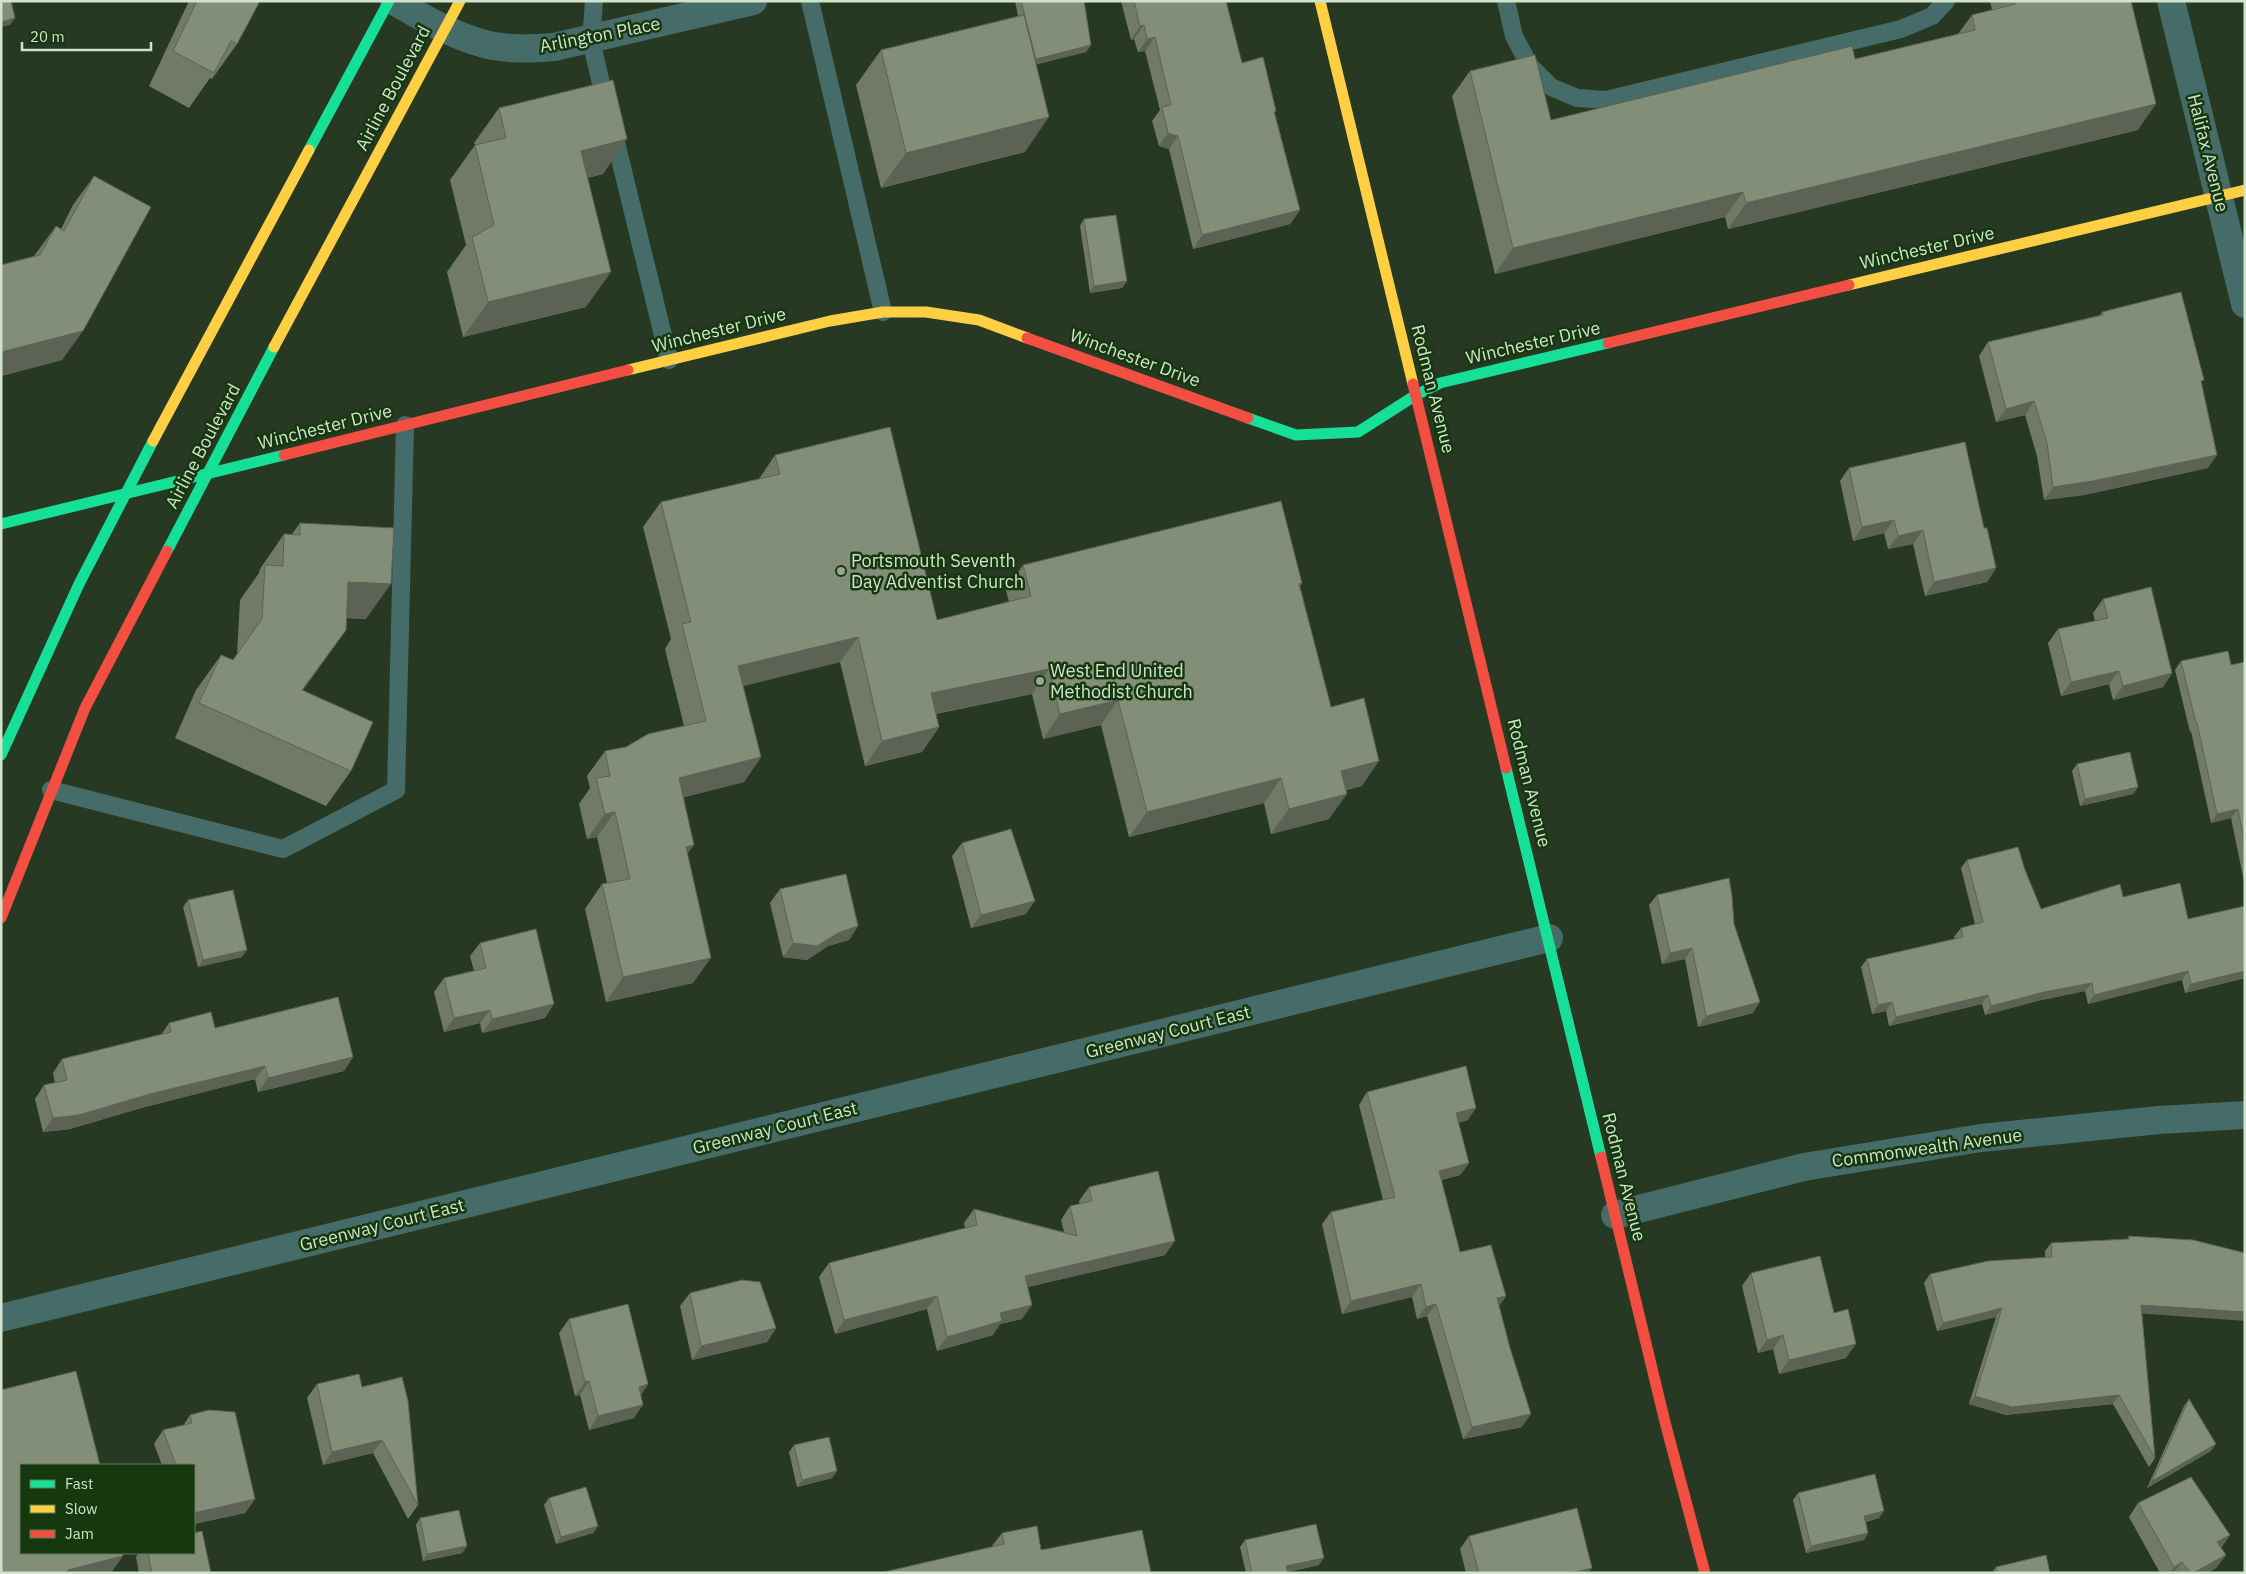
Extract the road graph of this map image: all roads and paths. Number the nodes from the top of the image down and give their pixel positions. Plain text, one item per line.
1 (389, 1) edge
2 (394, 1) edge
3 (460, 1) edge
4 (594, 1) edge
5 (810, 1) edge
6 (1320, 1) edge
7 (1506, 1) edge
8 (1946, 1) edge
9 (2171, 1) edge
10 (750, 2) edge
11 (444, 30) junction
12 (590, 40) junction
13 (2245, 190) edge
14 (2218, 196) junction
15 (2245, 304) edge
16 (883, 312) junction
17 (669, 360) junction
18 (1416, 394) junction
19 (405, 425) junction
20 (208, 474) junction
21 (124, 495) junction
22 (1, 524) edge
23 (1, 755) edge
24 (51, 790) junction
25 (1, 918) edge
26 (1549, 938) junction
27 (2245, 1115) edge
28 (1615, 1215) junction
29 (1, 1318) edge
30 (1705, 1573) edge

1 - 21 street
2 - 11 street, Arlington Place
3 - 11 street, Airline Boulevard
4 - 12 lane
5 - 16 lane
6 - 18 street, Rodman Avenue
7 - 8 lane
9 - 14 street, Halifax Avenue
10 - 12 street, Arlington Place
11 - 12 street, Arlington Place
11 - 20 street, Airline Boulevard
12 - 17 lane
13 - 14 street, Winchester Drive
14 - 15 street, Halifax Avenue
14 - 18 street, Winchester Drive
16 - 17 street, Winchester Drive
16 - 18 street, Winchester Drive
17 - 19 street, Winchester Drive
18 - 26 street, Rodman Avenue
19 - 20 street, Winchester Drive
19 - 24 lane
20 - 21 street, Winchester Drive
20 - 24 street, Airline Boulevard
21 - 22 street, Winchester Drive
21 - 23 street
24 - 25 street, Airline Boulevard
26 - 28 street, Rodman Avenue
26 - 29 street, Greenway Court East
27 - 28 street, Commonwealth Avenue
28 - 30 street, Rodman Avenue

